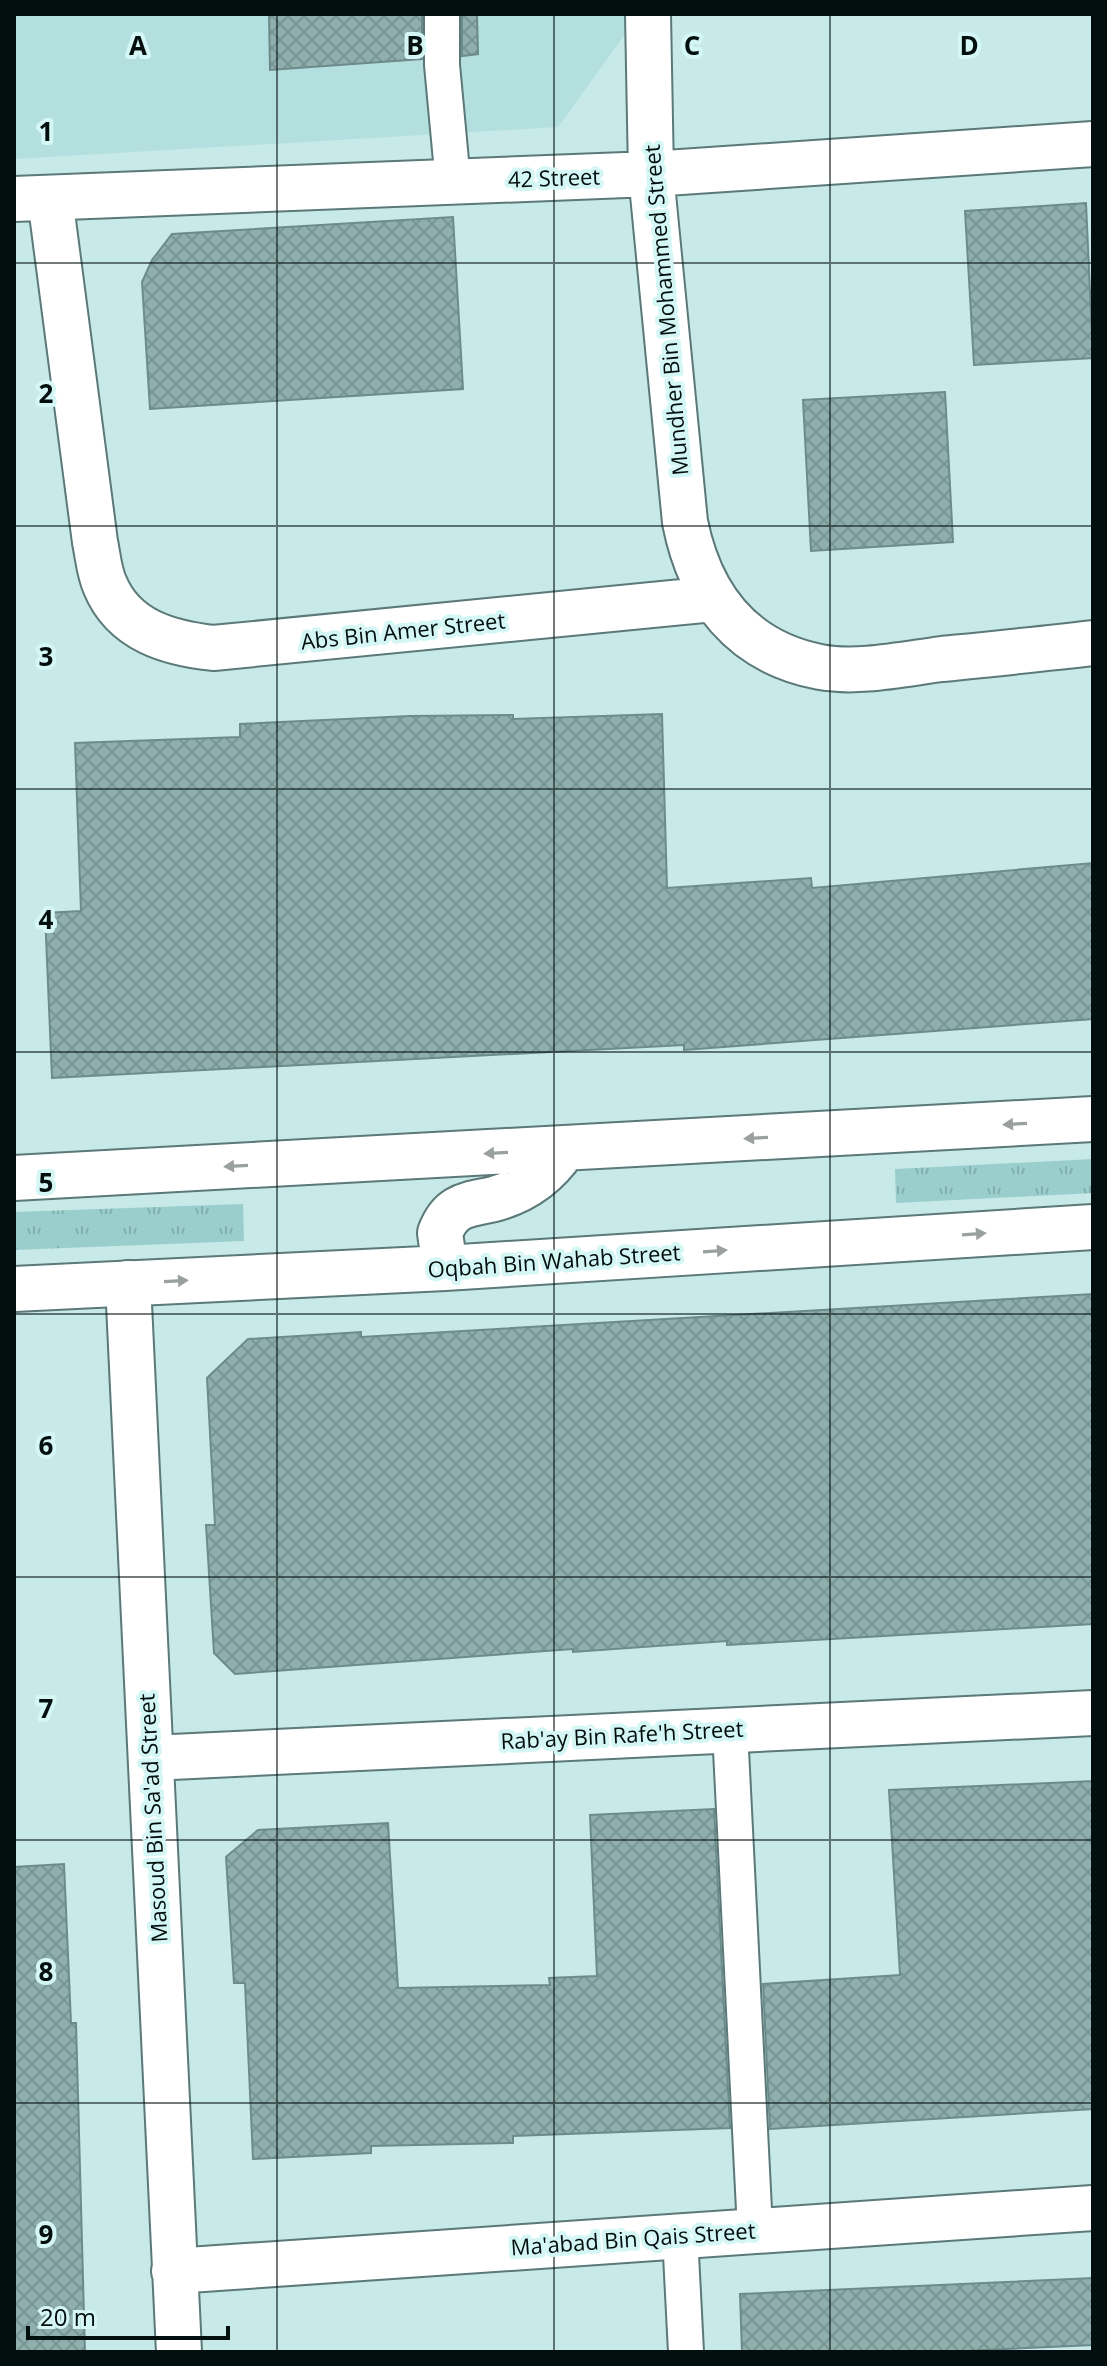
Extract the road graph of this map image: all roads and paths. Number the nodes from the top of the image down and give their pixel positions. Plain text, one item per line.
1 (442, 14) edge
2 (648, 14) edge
3 (1093, 144) edge
4 (651, 174) junction
5 (453, 182) junction
6 (32, 198) edge
7 (713, 599) junction
8 (1093, 643) edge
9 (1093, 1119) edge
10 (564, 1149) junction
11 (14, 1178) edge
12 (1093, 1227) edge
13 (445, 1268) junction
14 (128, 1283) junction
15 (14, 1289) edge
16 (1093, 1713) edge
17 (730, 1730) junction
18 (151, 1758) junction
19 (1093, 2208) edge
20 (755, 2230) junction
21 (680, 2235) junction
22 (174, 2271) junction
23 (179, 2352) edge
24 (686, 2352) edge

1 - 5 lane
2 - 4 street, Mundher Bin Mohammed Street
3 - 4 street, 42 Street
4 - 5 street, 42 Street
4 - 7 street, Mundher Bin Mohammed Street
5 - 6 street, 42 Street
6 - 7 street, Abs Bin Amer Street
7 - 8 street
9 -> 10 street
10 -> 11 street
10 - 13 street
13 -> 12 street, Oqbah Bin Wahab Street
14 -> 13 street, Oqbah Bin Wahab Street
14 - 15 street, Oqbah Bin Wahab Street
14 - 18 street, Masoud Bin Sa'ad Street
16 - 17 street, Rab'ay Bin Rafe'h Street
17 - 18 street, Rab'ay Bin Rafe'h Street
17 - 20 lane
18 - 22 street, Masoud Bin Sa'ad Street
19 - 20 street, Ma'abad Bin Qais Street
20 - 21 street, Ma'abad Bin Qais Street
21 - 22 street, Ma'abad Bin Qais Street
21 - 24 lane
22 - 23 street, Masoud Bin Sa'ad Street

